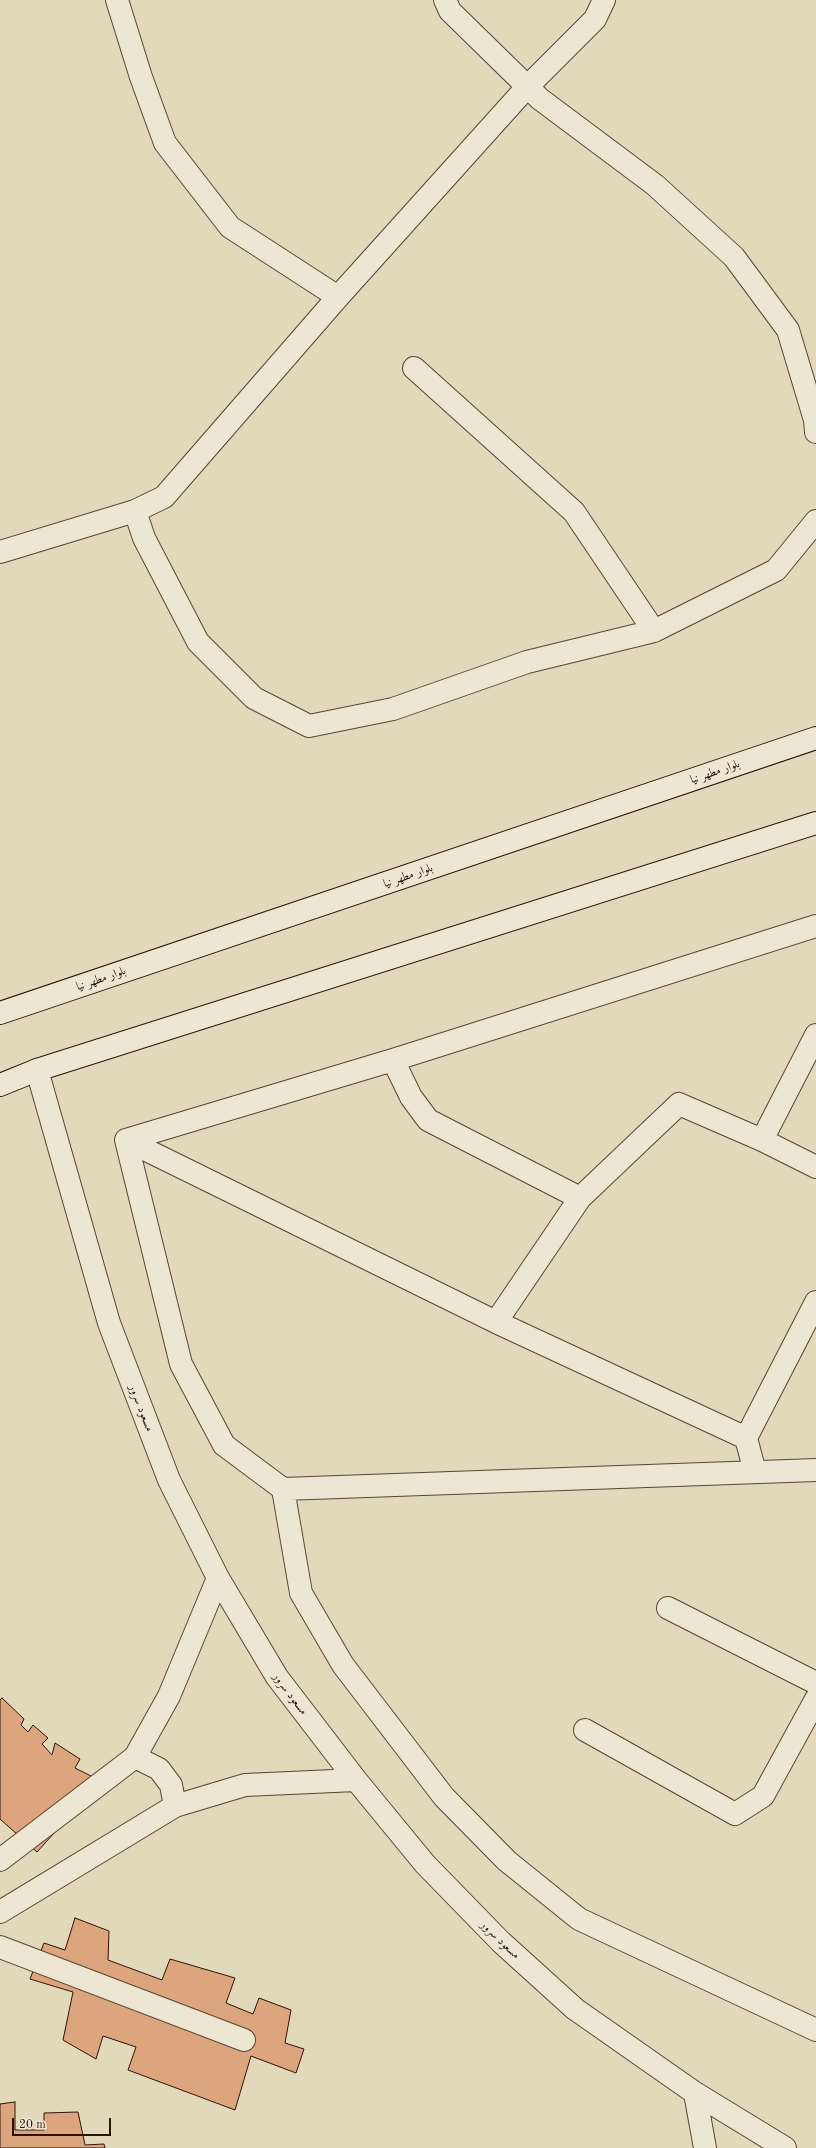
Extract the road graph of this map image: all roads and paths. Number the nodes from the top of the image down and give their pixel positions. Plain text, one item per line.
1 (117, 0) edge
2 (445, 0) edge
3 (604, 0) edge
4 (527, 87) junction
5 (338, 297) junction
6 (414, 368) dead end
7 (816, 432) edge
8 (135, 511) junction
9 (816, 521) edge
10 (0, 552) edge
11 (654, 631) junction
12 (816, 738) edge
13 (816, 823) edge
14 (816, 926) edge
15 (0, 1013) edge
16 (816, 1035) edge
17 (393, 1060) junction
18 (37, 1070) junction
19 (0, 1085) edge
20 (126, 1140) junction
21 (762, 1140) junction
22 (816, 1167) edge
23 (580, 1198) junction
24 (816, 1302) edge
25 (496, 1322) junction
26 (746, 1438) junction
27 (816, 1470) edge
28 (755, 1472) junction
29 (283, 1489) junction
30 (218, 1578) junction
31 (668, 1608) dead end
32 (816, 1683) edge
33 (816, 1699) edge
34 (585, 1730) dead end
35 (135, 1757) junction
36 (356, 1780) junction
37 (175, 1806) junction
38 (0, 1860) edge
39 (0, 1912) edge
40 (0, 1947) edge
41 (816, 2030) edge
42 (244, 2040) dead end
43 (695, 2093) junction
44 (705, 2148) edge
45 (785, 2148) edge

1 - 5 street
2 - 4 street
3 - 4 street
4 - 5 street
4 - 7 street
5 - 8 street
6 - 11 street
8 - 10 street
8 - 11 street
9 - 11 street
12 - 15 street, بلوار مطهر نیا
13 - 18 street
14 - 17 street
16 - 21 street
17 - 20 street
17 - 23 street
18 - 19 street
18 - 30 street, مسعود سرور
20 - 25 street
20 - 29 street
21 - 22 street
21 - 23 street
23 - 25 street
24 - 26 street
25 - 26 street
26 - 28 street
27 - 28 street
28 - 29 street
29 - 41 street
30 - 35 street
30 - 36 street, مسعود سرور
31 - 32 street
33 - 34 street
35 - 37 street
35 - 38 street
36 - 37 street
36 - 43 street, مسعود سرور
37 - 39 street
40 - 42 street
43 - 44 street
43 - 45 street, مسعود سرور

